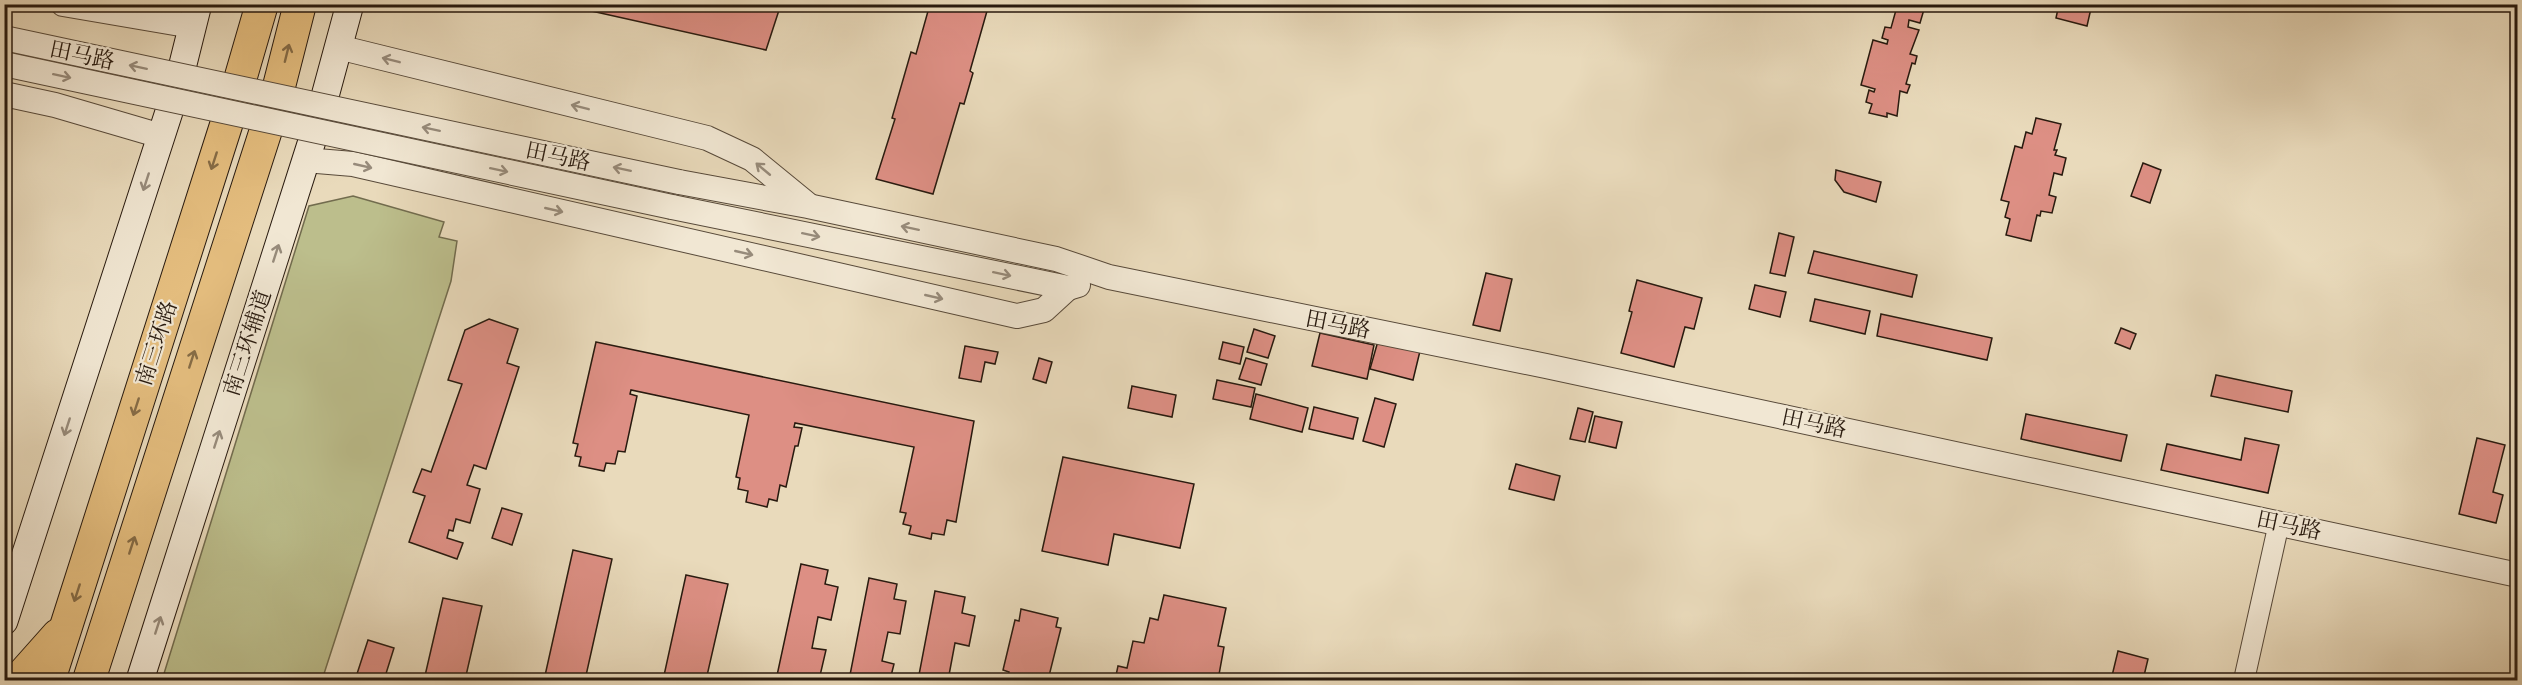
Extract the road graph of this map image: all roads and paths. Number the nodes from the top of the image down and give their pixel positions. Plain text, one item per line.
1 (63, 4) edge
2 (262, 4) edge
3 (300, 4) edge
4 (350, 4) edge
5 (195, 15) edge
6 (4, 38) edge
7 (338, 47) junction
8 (4, 64) edge
9 (4, 94) edge
10 (161, 136) junction
11 (305, 160) junction
12 (808, 206) junction
13 (1109, 278) junction
14 (1068, 288) junction
15 (2279, 523) junction
16 (2517, 575) edge
17 (4, 621) edge
18 (66, 626) junction
19 (18, 681) edge
20 (49, 681) edge
21 (89, 681) edge
22 (140, 681) edge
23 (2244, 681) edge

1 - 5 street
2 -> 18 highway, 南三环路
21 -> 3 highway, 南三环路
4 - 7 main road, 南三环辅道
5 - 10 main road
12 -> 6 street, 田马路, bridge
7 - 11 main road, 南三环辅道
12 -> 7 street
8 -> 14 street, 田马路, bridge
9 - 10 street
10 -> 17 main road
11 -> 14 street
22 -> 11 main road, 南三环辅道
13 -> 12 street, 田马路
13 - 14 street, 田马路
13 - 15 street, 田马路
15 - 16 street, 田马路
15 - 23 street
18 - 19 highway
18 - 20 highway, 南三环路

